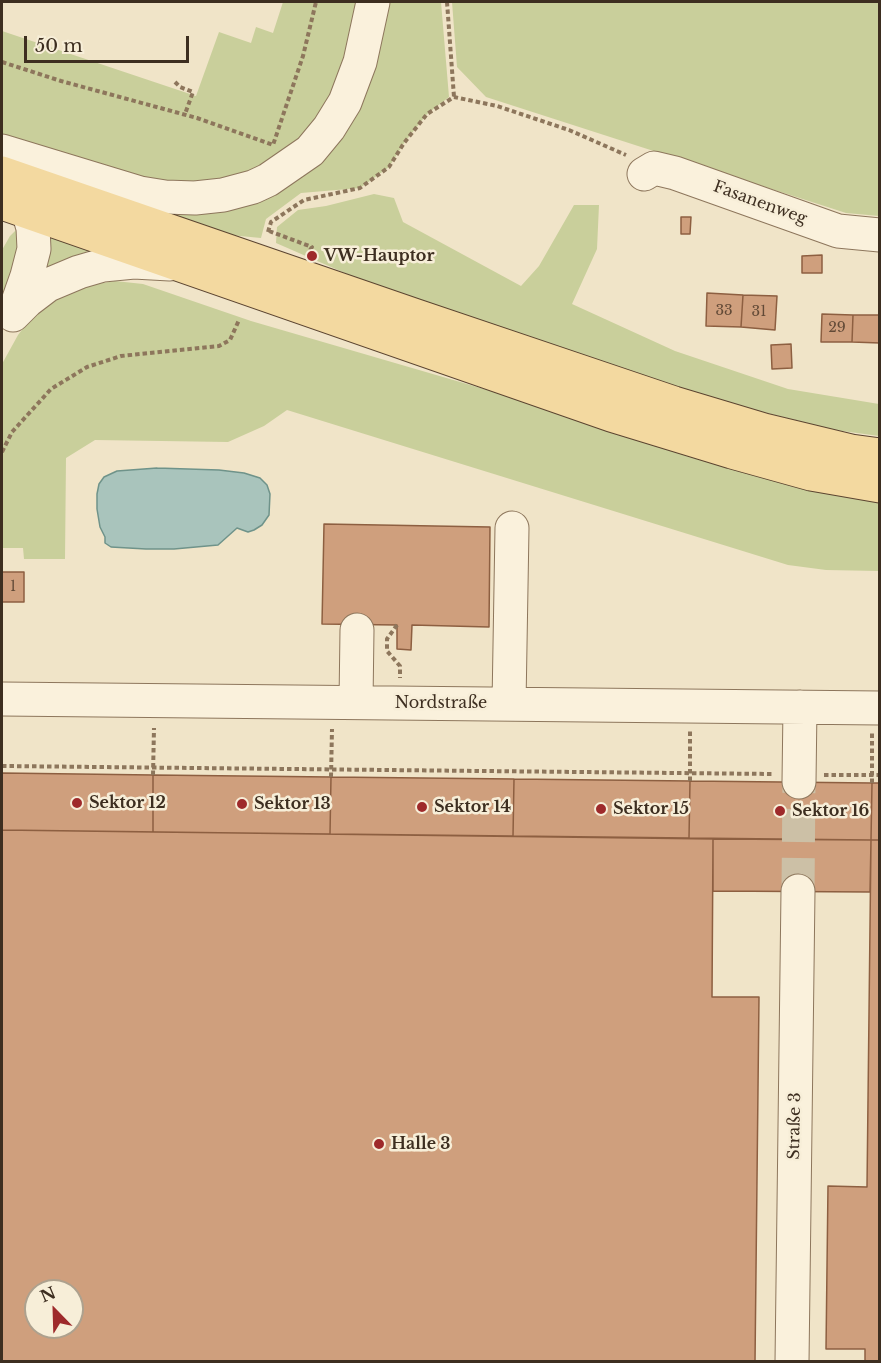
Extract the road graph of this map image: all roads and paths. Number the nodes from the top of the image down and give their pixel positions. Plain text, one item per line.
1 (316, 2) edge
2 (373, 2) edge
3 (447, 2) edge
4 (2, 62) edge
5 (175, 82) dead end
6 (454, 97) junction
7 (185, 114) junction
8 (2, 151) edge
9 (649, 171) joint
10 (2, 174) edge
11 (78, 199) junction
12 (16, 211) edge
13 (879, 235) edge
14 (310, 250) dead end
15 (176, 265) junction
16 (239, 320) dead end
17 (7, 324) edge
18 (2, 452) edge
19 (879, 455) edge
20 (879, 486) edge
21 (512, 528) dead end
22 (397, 625) dead end
23 (357, 630) dead end
24 (2, 699) edge
25 (154, 700) junction
26 (344, 702) junction
27 (400, 703) junction
28 (509, 704) junction
29 (690, 706) junction
30 (800, 707) junction
31 (876, 708) edge
32 (2, 766) edge
33 (153, 767) junction
34 (331, 769) junction
35 (514, 771) junction
36 (690, 773) junction
37 (153, 775) dead end
38 (872, 775) junction
39 (879, 775) edge
40 (331, 777) dead end
41 (799, 778) junction
42 (514, 779) dead end
43 (690, 781) dead end
44 (872, 783) dead end
45 (798, 891) tunnel mouth
46 (792, 1362) edge

1 - 7 path
2 - 8 street
3 - 6 path
4 - 7 path
5 - 7 path
6 - 9 path
6 - 14 path
9 - 13 street, Fasanenweg
10 - 11 main road
10 - 12 street
11 - 12 street
11 - 19 main road
12 - 15 main road
12 - 17 street
15 - 17 street
15 - 20 main road
16 - 18 path
21 - 28 street
22 - 27 path
23 - 26 street
24 - 25 street, Nordstraße
25 - 26 street, Nordstraße
25 - 33 path
26 - 27 street, Nordstraße
26 - 34 path
27 - 28 street, Nordstraße
28 - 29 street, Nordstraße
29 - 30 street, Nordstraße
29 - 36 path
30 - 31 street, Nordstraße
30 - 41 street
31 - 38 path
32 - 33 path
33 - 34 path
33 - 37 path
34 - 35 path
34 - 40 path
35 - 36 path
35 - 42 path
36 - 41 path
36 - 43 path
38 - 39 path
38 - 41 path
38 - 44 path
45 - 46 street, Straße 3

